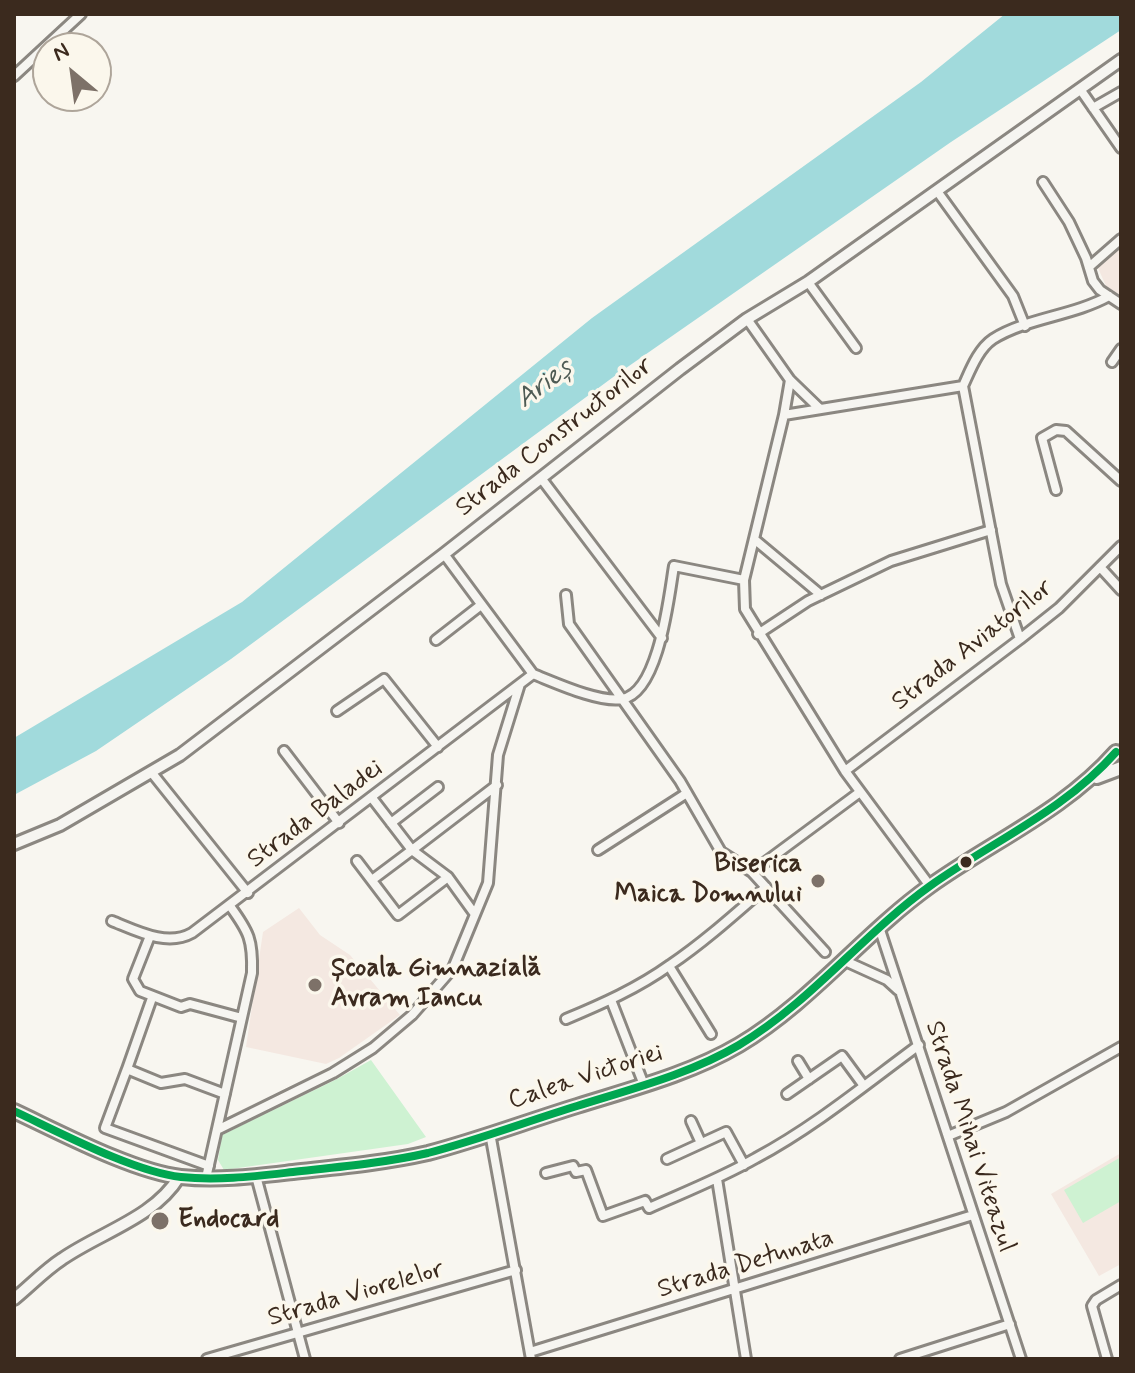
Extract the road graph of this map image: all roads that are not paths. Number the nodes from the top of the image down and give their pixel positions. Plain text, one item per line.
1 (81, 14) edge
2 (1121, 60) edge
3 (14, 76) edge
4 (1080, 89) junction
5 (1121, 92) edge
6 (1093, 108) junction
7 (1121, 148) edge
8 (1043, 182) dead end
9 (937, 191) junction
10 (1121, 239) edge
11 (1089, 267) junction
12 (808, 282) junction
13 (1109, 296) junction
14 (1121, 304) edge
15 (747, 319) junction
16 (1025, 326) junction
17 (856, 348) dead end
18 (1121, 349) edge
19 (1112, 362) dead end
20 (790, 380) junction
21 (963, 386) junction
22 (820, 409) junction
23 (784, 415) junction
24 (541, 478) junction
25 (1121, 481) edge
26 (1056, 490) dead end
27 (991, 530) junction
28 (754, 539) junction
29 (1121, 546) edge
30 (444, 554) junction
31 (1100, 567) junction
32 (744, 580) junction
33 (1121, 590) edge
34 (566, 595) dead end
35 (821, 595) junction
36 (481, 605) junction
37 (758, 634) junction
38 (662, 638) junction
39 (1020, 639) junction
40 (436, 640) dead end
41 (533, 674) junction
42 (520, 684) junction
43 (624, 699) junction
44 (337, 711) dead end
45 (438, 747) junction
46 (1119, 750) edge
47 (284, 751) dead end
48 (1121, 768) edge
49 (845, 771) junction
50 (152, 773) junction
51 (1094, 778) junction
52 (497, 785) junction
53 (438, 787) dead end
54 (860, 792) junction
55 (687, 793) junction
56 (372, 798) junction
57 (339, 823) junction
58 (391, 823) junction
59 (14, 844) edge
60 (412, 850) junction
61 (598, 850) dead end
62 (357, 861) dead end
63 (752, 872) junction
64 (448, 877) junction
65 (372, 880) junction
66 (930, 886) junction
67 (766, 887) junction
68 (248, 893) junction
69 (230, 906) junction
70 (474, 913) junction
71 (112, 921) dead end
72 (879, 927) junction
73 (150, 936) junction
74 (825, 952) dead end
75 (843, 960) junction
76 (669, 966) junction
77 (900, 990) junction
78 (152, 998) junction
79 (611, 1000) junction
80 (242, 1018) junction
81 (566, 1019) dead end
82 (711, 1034) dead end
83 (919, 1045) junction
84 (1121, 1047) edge
85 (798, 1061) dead end
86 (127, 1069) junction
87 (809, 1079) junction
88 (644, 1085) junction
89 (864, 1086) junction
90 (225, 1094) junction
91 (787, 1094) dead end
92 (14, 1111) edge
93 (691, 1121) dead end
94 (217, 1130) junction
95 (490, 1133) junction
96 (948, 1136) junction
97 (701, 1143) junction
98 (667, 1159) dead end
99 (744, 1165) junction
100 (207, 1172) junction
101 (546, 1173) dead end
102 (256, 1176) junction
103 (179, 1177) junction
104 (717, 1179) junction
105 (973, 1215) junction
106 (516, 1270) junction
107 (1121, 1285) edge
108 (734, 1290) junction
109 (14, 1299) edge
110 (1010, 1324) junction
111 (298, 1333) junction
112 (530, 1356) edge
113 (207, 1359) edge
114 (305, 1359) edge
115 (746, 1359) edge
116 (900, 1359) edge
117 (1021, 1359) edge
118 (1107, 1359) edge

1 - 3 street
2 - 4 street, Strada Constructorilor
4 - 6 street
4 - 9 street, Strada Constructorilor
5 - 6 street
6 - 7 street
8 - 11 street
9 - 12 street, Strada Constructorilor
9 - 16 street
10 - 11 street
11 - 13 street
12 - 15 street, Strada Constructorilor
12 - 17 street
13 - 14 street
13 - 16 street
15 - 20 street
15 - 24 street, Strada Constructorilor
16 - 21 street
18 - 19 street
20 - 22 street
20 - 23 street
21 - 22 street
21 - 27 street
22 - 23 street
23 - 28 street
24 - 30 street, Strada Constructorilor
24 - 38 street
25 - 26 street
27 - 35 street
27 - 39 street
28 - 32 street
28 - 35 street
29 - 31 street, Strada Aviatorilor
30 - 36 street
30 - 50 street, Strada Constructorilor
31 - 33 street
31 - 39 street, Strada Aviatorilor
32 - 37 street
32 - 38 street
34 - 43 street
35 - 37 street
36 - 40 street
36 - 41 street
37 - 49 street
38 - 43 street
39 - 49 street, Strada Aviatorilor
41 - 42 street, Strada Baladei
41 - 43 street
42 - 45 street, Strada Baladei
42 - 52 street
43 - 55 street
44 - 45 street
45 - 56 street, Strada Baladei
46 - 48 main road, Calea Victoriei
46 - 51 main road, Calea Victoriei
47 - 57 street
48 - 51 main road, Calea Victoriei
49 - 54 street
50 - 59 street, Strada Constructorilor
50 - 68 street
51 - 66 main road, Calea Victoriei
52 - 60 street
52 - 70 street
53 - 58 street
54 - 63 street
54 - 66 street
55 - 61 street
55 - 63 street
56 - 57 street, Strada Baladei
56 - 58 street
57 - 68 street, Strada Baladei
58 - 60 street
60 - 64 street
60 - 65 street
62 - 65 street
63 - 67 street
64 - 65 street
64 - 70 street
66 - 72 main road, Calea Victoriei
67 - 74 street
67 - 76 street
68 - 69 street, Strada Baladei
69 - 73 street, Strada Baladei
69 - 80 street
70 - 94 street
71 - 73 street
72 - 75 main road, Calea Victoriei
72 - 77 street, Strada Mihai Viteazul
73 - 78 street
75 - 77 street
75 - 88 main road, Calea Victoriei
76 - 79 street
76 - 82 street
77 - 83 street, Strada Mihai Viteazul
78 - 80 street
78 - 86 street
79 - 81 street
79 - 88 street
80 - 90 street
83 - 89 street
83 - 96 street, Strada Mihai Viteazul
84 - 96 street
85 - 87 street
86 - 90 street
86 - 100 street
87 - 89 street
87 - 91 street
88 - 95 main road, Calea Victoriei
89 - 99 street
90 - 94 street
92 - 103 main road, Calea Victoriei
93 - 97 street
94 - 100 street
95 - 102 main road, Calea Victoriei
95 - 106 street
96 - 105 street, Strada Mihai Viteazul
97 - 98 street
97 - 99 street
99 - 104 street
100 - 102 main road, Calea Victoriei
100 - 103 main road, Calea Victoriei
101 - 104 street
102 - 111 street
103 - 109 street
104 - 108 street
105 - 108 street, Strada Detunata
105 - 110 street, Strada Mihai Viteazul
106 - 111 street, Strada Viorelelor
106 - 112 street
107 - 118 street
108 - 112 street, Strada Detunata
108 - 115 street
110 - 116 street
110 - 117 street, Strada Mihai Viteazul
111 - 113 street, Strada Viorelelor
111 - 114 street

